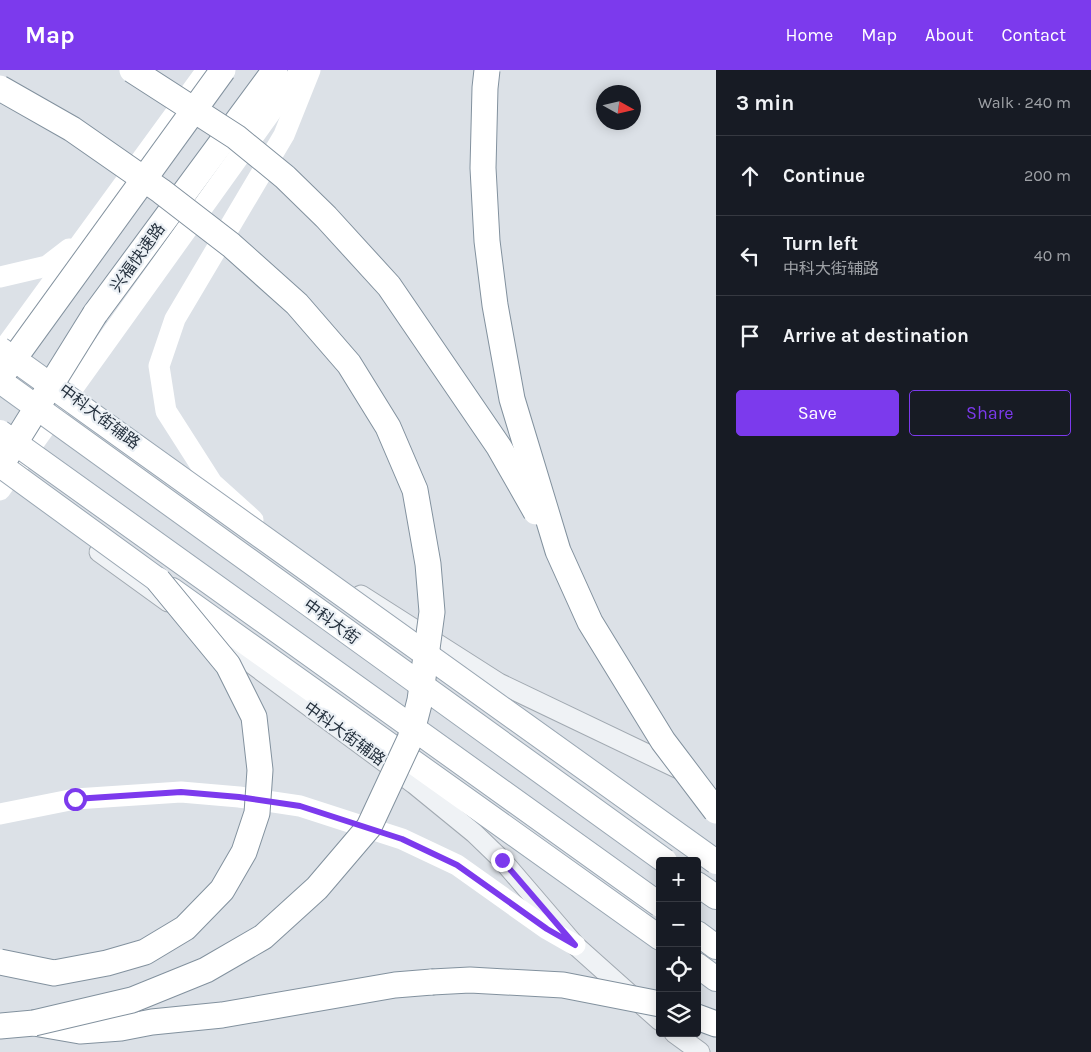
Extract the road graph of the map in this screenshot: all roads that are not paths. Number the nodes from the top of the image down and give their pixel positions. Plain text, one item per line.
1 (132, 70) edge
2 (207, 70) edge
3 (223, 70) edge
4 (275, 70) edge
5 (301, 70) edge
6 (310, 70) edge
7 (487, 70) edge
8 (0, 88) edge
9 (86, 235) junction
10 (0, 278) edge
11 (56, 303) junction
12 (95, 314) junction
13 (1, 353) edge
14 (0, 380) edge
15 (70, 393) junction
16 (0, 432) edge
17 (0, 444) edge
18 (1, 477) edge
19 (275, 540) junction
20 (558, 551) junction
21 (158, 580) junction
22 (716, 791) edge
23 (716, 811) edge
24 (0, 814) edge
25 (659, 857) edge
26 (716, 862) edge
27 (701, 887) edge
28 (716, 897) edge
29 (656, 902) edge
30 (656, 935) edge
31 (701, 936) edge
32 (575, 945) junction
33 (716, 947) edge
34 (0, 962) edge
35 (701, 968) edge
36 (716, 979) edge
37 (656, 1003) edge
38 (656, 1017) edge
39 (701, 1018) edge
40 (34, 1023) junction
41 (716, 1024) edge
42 (0, 1026) edge
43 (679, 1037) edge
44 (700, 1052) edge

1 - 20 highway, bridge
2 - 9 main road
3 - 11 highway, bridge
4 - 12 highway, 兴福快速路, bridge
5 - 15 main road
6 - 19 main road
7 - 20 highway, bridge
8 - 40 highway, bridge
9 - 10 main road
9 - 13 main road
11 - 13 highway, bridge
11 - 14 highway, bridge
12 - 17 highway, 兴福快速路, bridge
12 - 18 highway, bridge
13 - 15 main road, 中科大街辅路
13 - 26 main road, bridge
14 - 25 main road, 中科大街, bridge
15 - 18 main road
15 - 19 street, 中科大街辅路
16 - 29 main road, bridge
18 - 21 main road, bridge
18 - 32 street, 中科大街辅路
19 - 22 street, 中科大街辅路
20 - 23 highway, bridge
21 - 30 main road, bridge
21 - 34 highway, bridge
24 - 32 main road
27 - 28 main road
31 - 33 main road
32 - 38 street, 中科大街辅路
35 - 36 main road
37 - 40 highway, bridge
39 - 41 highway
40 - 42 highway
43 - 44 street

